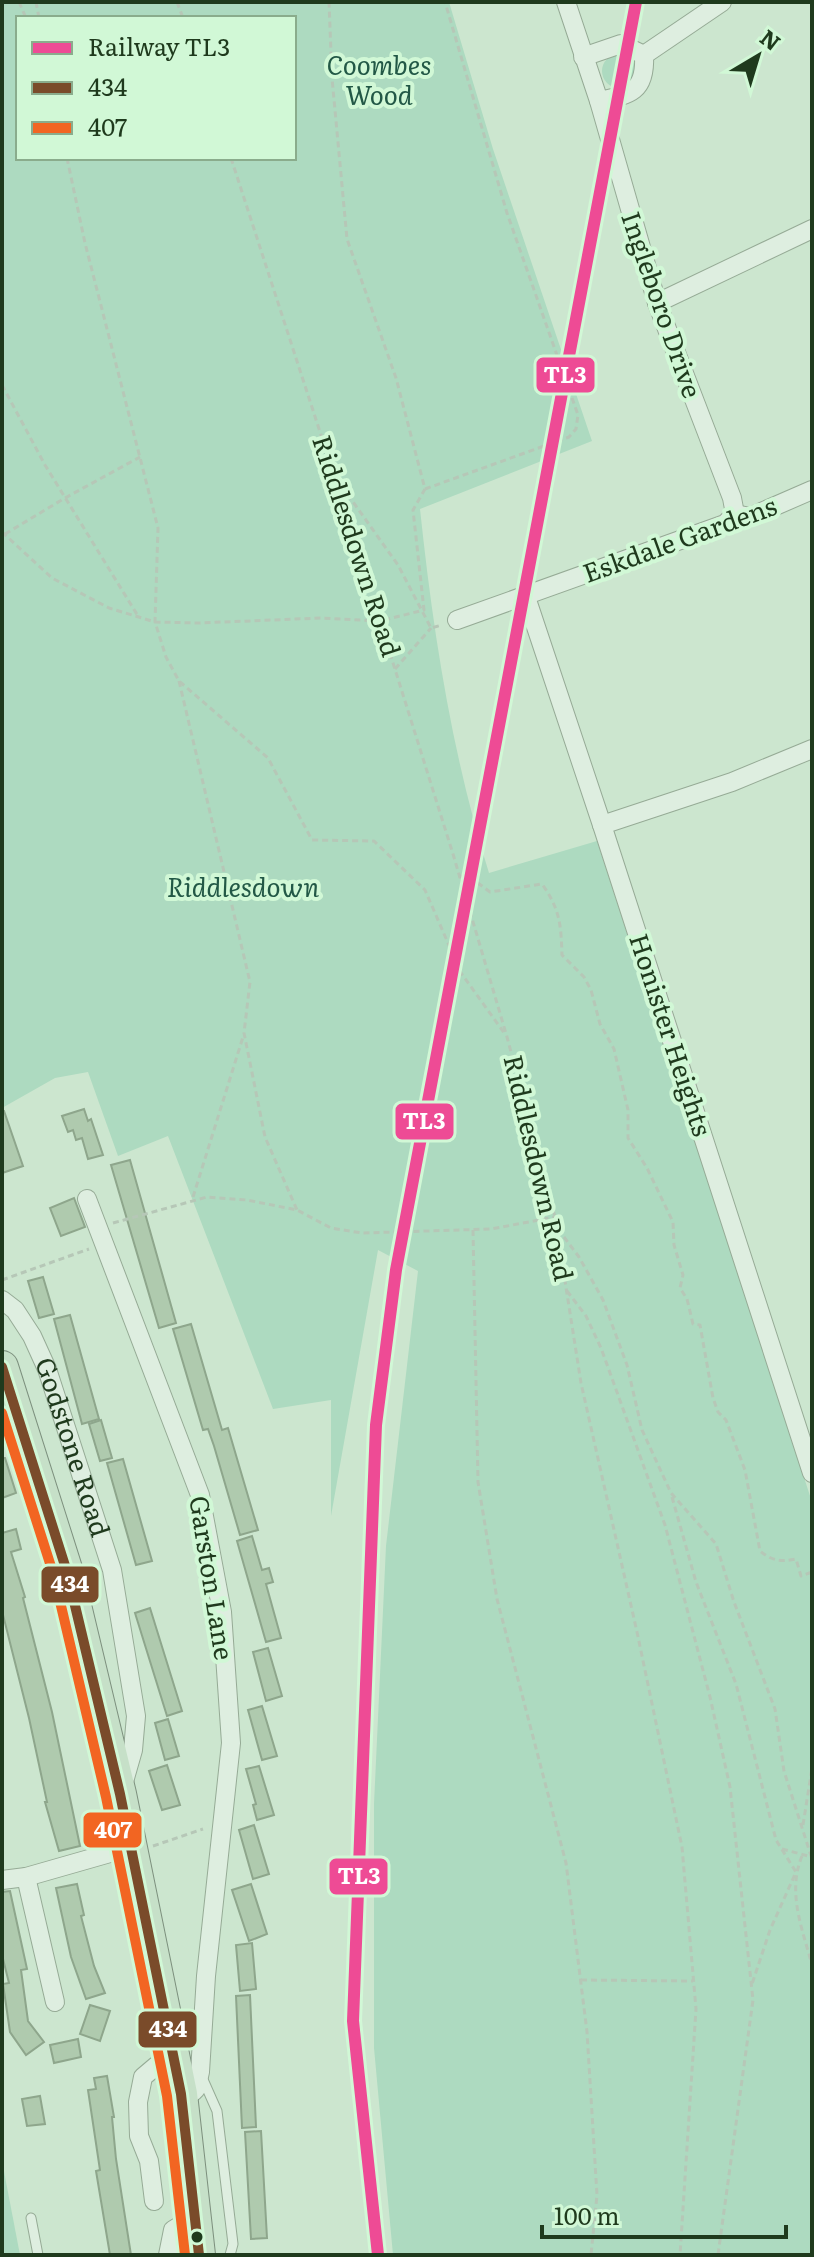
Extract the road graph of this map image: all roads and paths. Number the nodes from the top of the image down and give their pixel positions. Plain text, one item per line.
1 (329, 2) edge
2 (445, 2) edge
3 (566, 2) edge
4 (722, 2) edge
5 (644, 55) junction
6 (583, 57) junction
7 (599, 101) junction
8 (67, 160) edge
9 (232, 160) edge
10 (812, 229) edge
11 (657, 303) junction
12 (2, 385) edge
13 (140, 457) junction
14 (334, 475) junction
15 (425, 489) junction
16 (812, 490) edge
17 (65, 498) junction
18 (735, 514) junction
19 (3, 533) edge
20 (526, 597) junction
21 (424, 610) junction
22 (138, 616) junction
23 (457, 620) joint
24 (380, 621) junction
25 (155, 622) junction
26 (431, 628) junction
27 (395, 669) junction
28 (179, 681) junction
29 (812, 749) edge
30 (602, 825) junction
31 (459, 876) junction
32 (244, 1033) junction
33 (507, 1037) junction
34 (87, 1199) dead end
35 (192, 1199) junction
36 (297, 1210) junction
37 (555, 1217) junction
38 (556, 1225) junction
39 (473, 1230) junction
40 (101, 1236) junction
41 (2, 1280) edge
42 (566, 1289) junction
43 (2, 1300) edge
44 (2, 1367) edge
45 (812, 1473) edge
46 (671, 1493) junction
47 (812, 1572) edge
48 (812, 1768) edge
49 (120, 1794) junction
50 (222, 1823) junction
51 (802, 1829) junction
52 (782, 1849) junction
53 (133, 1853) junction
54 (802, 1856) junction
55 (812, 1858) edge
56 (796, 1872) junction
57 (26, 1877) junction
58 (2, 1880) edge
59 (812, 1965) edge
60 (581, 1980) junction
61 (693, 1981) junction
62 (751, 1987) junction
63 (55, 2002) dead end
64 (185, 2076) junction
65 (154, 2201) dead end
66 (194, 2217) junction
67 (31, 2218) dead end
68 (38, 2255) edge
69 (168, 2255) edge
70 (199, 2255) edge
71 (230, 2255) edge
72 (591, 2255) edge
73 (680, 2255) edge
74 (718, 2255) edge

1 - 15 path
2 - 15 path
3 - 6 street, Ingleboro Drive
4 - 5 street
5 - 6 street
5 - 7 street
6 - 7 street, Ingleboro Drive
7 - 11 street, Ingleboro Drive
8 - 13 path
9 - 14 path, Riddlesdown Road
10 - 11 street
11 - 18 street, Ingleboro Drive
12 - 17 path
13 - 17 path
13 - 25 path
14 - 21 path
14 - 24 path, Riddlesdown Road
15 - 21 path
16 - 18 street, Eskdale Gardens
17 - 19 path
17 - 22 path
18 - 20 street, Eskdale Gardens
19 - 22 path
20 - 23 street, Eskdale Gardens
20 - 30 street, Honister Heights
21 - 24 path
21 - 26 path
22 - 25 path
23 - 26 path
24 - 25 path
24 - 27 path, Riddlesdown Road
25 - 28 path
26 - 27 path
27 - 31 path, Riddlesdown Road
28 - 32 path
28 - 33 path
29 - 30 street
30 - 45 street, Honister Heights
31 - 33 path, Riddlesdown Road
31 - 47 path
32 - 35 path
32 - 36 path
33 - 37 path, Riddlesdown Road
34 - 40 street, Garston Lane
35 - 36 path
35 - 40 path
36 - 39 path
37 - 38 path, Riddlesdown Road
37 - 39 path
38 - 42 path, Riddlesdown Road
38 - 46 path
39 - 60 path
40 - 41 path
40 - 50 street, Garston Lane
42 - 61 path, Riddlesdown Road
42 - 62 path
43 - 49 street, Godstone Road
44 - 49 highway, Godstone Road
46 - 51 path
46 - 52 path
48 - 51 path
49 - 53 highway, Godstone Road
50 - 53 path
50 - 64 street, Garston Lane
51 - 55 path
52 - 54 path
52 - 56 path
53 - 57 street
53 - 64 highway, Godstone Road
54 - 55 path
54 - 56 path
56 - 59 path
56 - 62 path
57 - 58 street
57 - 63 street
60 - 61 path
60 - 72 path
61 - 73 path, Riddlesdown Road
62 - 74 path
64 - 65 street
64 - 66 highway, Godstone Road
64 - 71 lane, Garston Lane
66 - 69 street
66 - 70 highway, Godstone Road
67 - 68 lane

